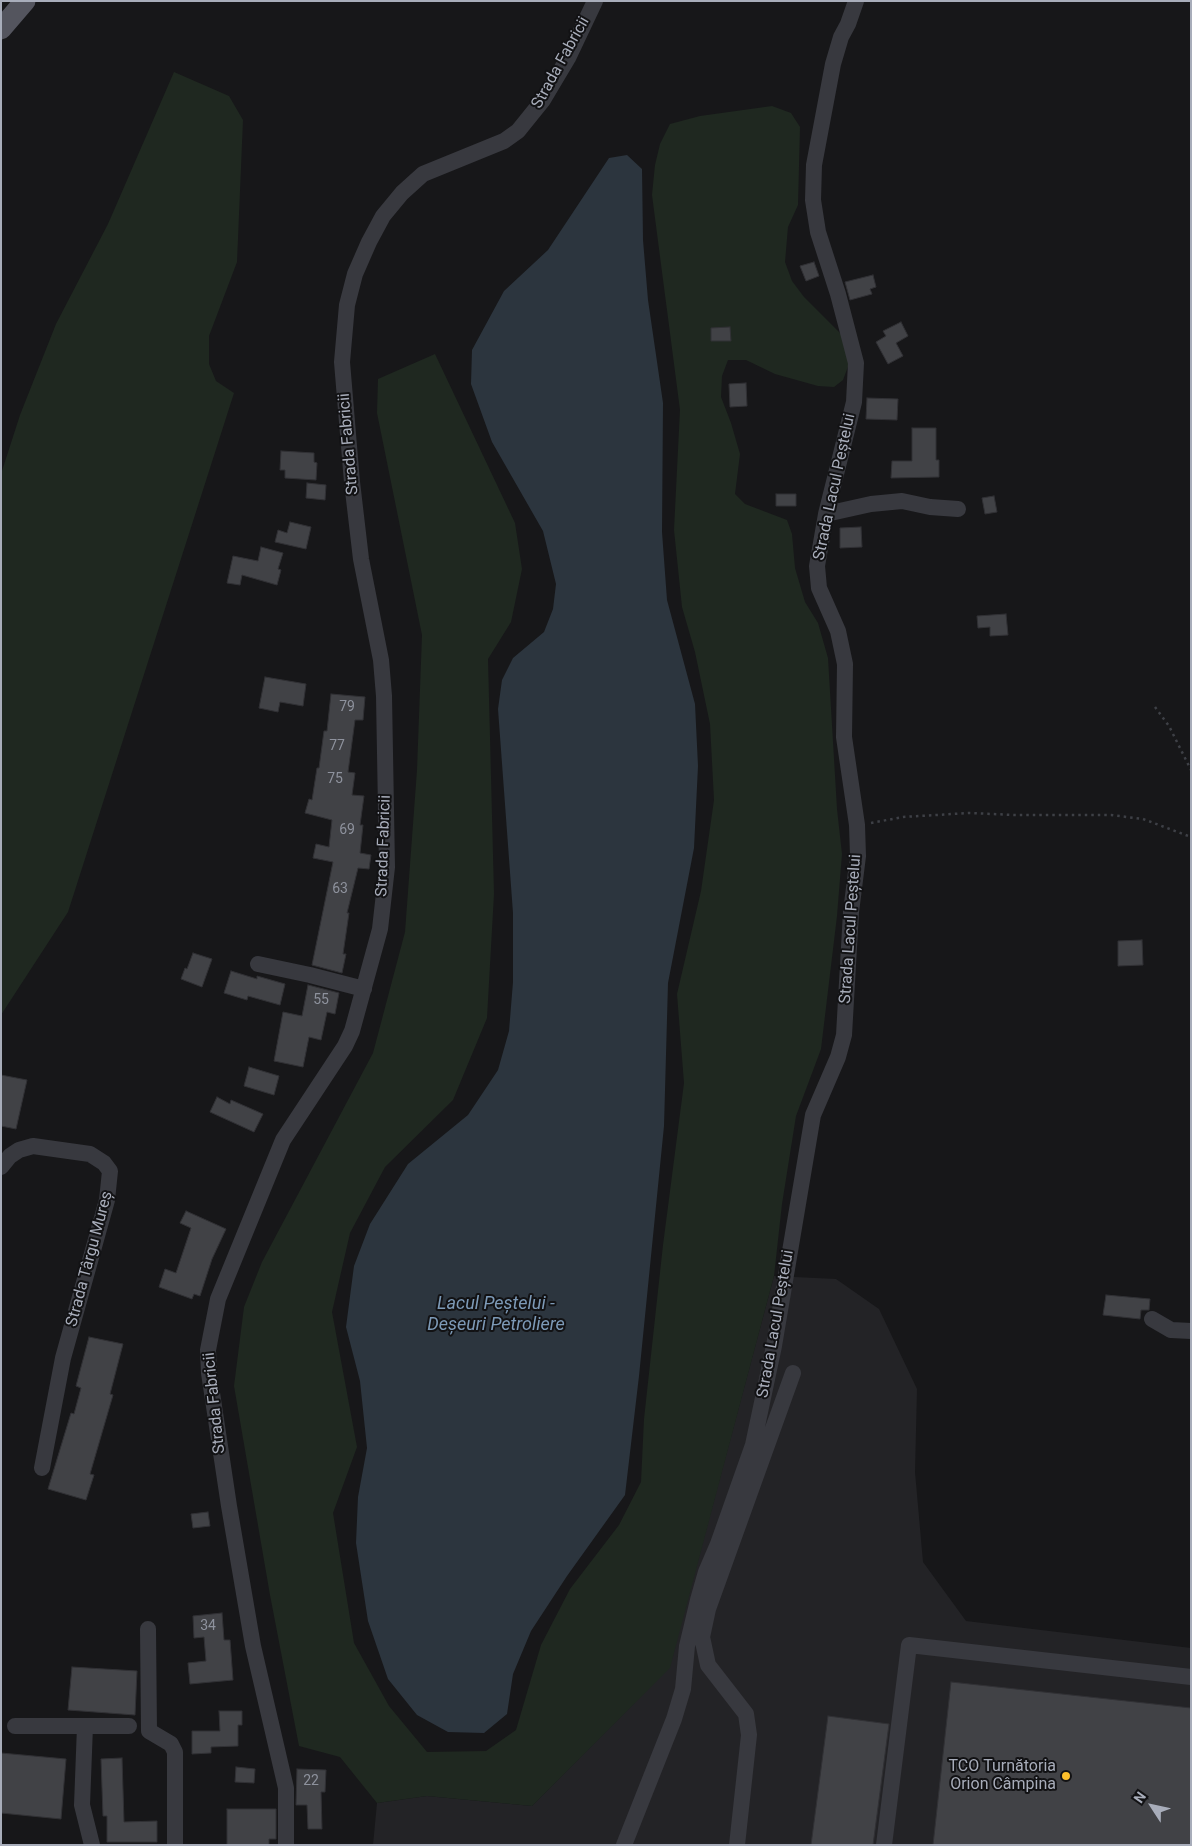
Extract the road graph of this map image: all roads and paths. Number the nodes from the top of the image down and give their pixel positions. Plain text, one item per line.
1 (25, 1) edge
2 (595, 1) edge
3 (856, 1) edge
4 (1, 29) edge
5 (958, 509) dead end
6 (826, 514) junction
7 (1155, 707) dead end
8 (1191, 770) edge
9 (857, 825) junction
10 (1191, 837) edge
11 (258, 964) dead end
12 (364, 989) junction
13 (1, 1167) edge
14 (1152, 1318) dead end
15 (1191, 1331) edge
16 (794, 1373) dead end
17 (42, 1468) dead end
18 (148, 1628) dead end
19 (1191, 1677) edge
20 (15, 1726) dead end
21 (85, 1726) junction
22 (128, 1726) dead end
23 (92, 1845) edge
24 (175, 1845) edge
25 (286, 1845) edge
26 (624, 1845) edge
27 (737, 1845) edge
28 (884, 1845) edge

1 - 4 main road
2 - 12 street, Strada Fabricii
3 - 6 street, Strada Lacul Peștelui
5 - 6 street
6 - 9 street, Strada Lacul Peștelui
7 - 8 path
9 - 10 path
9 - 26 street, Strada Lacul Peștelui
11 - 12 street
12 - 25 street, Strada Fabricii
13 - 17 street, Strada Târgu Mureș
14 - 15 street
16 - 27 street
18 - 24 street
19 - 28 street
20 - 21 street
21 - 22 street
21 - 23 street

